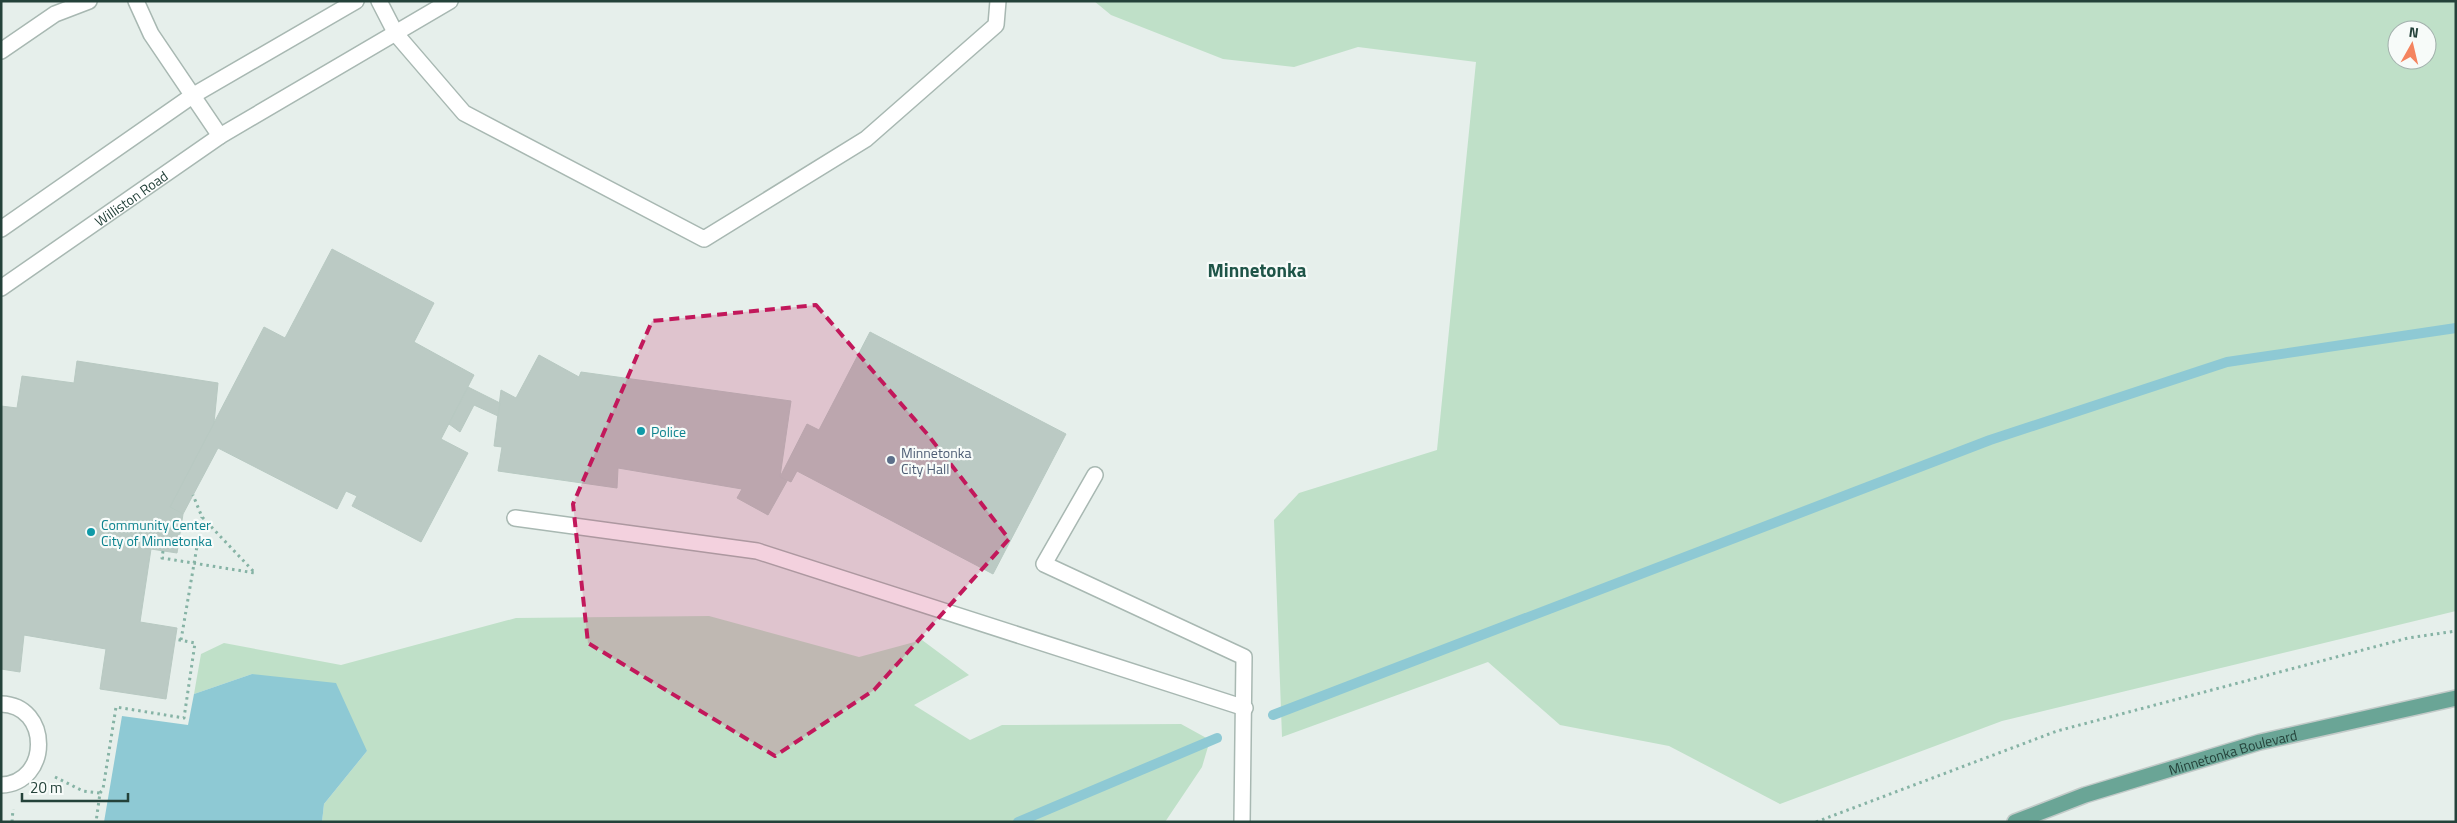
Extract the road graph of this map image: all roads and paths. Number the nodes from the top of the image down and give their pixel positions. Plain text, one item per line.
1 (89, 1) edge
2 (136, 1) edge
3 (356, 1) edge
4 (380, 1) edge
5 (450, 1) edge
6 (998, 1) edge
7 (396, 34) junction
8 (1, 51) edge
9 (192, 96) junction
10 (220, 136) junction
11 (1, 229) edge
12 (1, 288) edge
13 (1095, 475) dead end
14 (193, 495) dead end
15 (202, 517) junction
16 (515, 518) dead end
17 (163, 551) dead end
18 (193, 563) junction
19 (2456, 631) edge
20 (175, 639) dead end
21 (181, 640) junction
22 (2456, 698) edge
23 (1, 704) edge
24 (1245, 708) junction
25 (55, 777) dead end
26 (1, 784) edge
27 (100, 793) junction
28 (13, 806) dead end
29 (12, 822) edge
30 (96, 822) edge
31 (1242, 822) edge
32 (1816, 822) edge
33 (2015, 822) edge

1 - 8 street
2 - 9 street
3 - 9 street
4 - 7 street
5 - 7 street, Williston Road
6 - 7 street
7 - 10 street, Williston Road
9 - 10 street
9 - 11 street
10 - 12 street, Williston Road
13 - 24 street
14 - 15 path
15 - 18 path
15 - 18 path
16 - 24 street
17 - 18 path
18 - 21 path
19 - 32 path
20 - 21 path
21 - 27 path
22 - 33 main road, Minnetonka Boulevard
23 - 26 street
24 - 31 street
25 - 27 path
27 - 30 path
28 - 29 path

